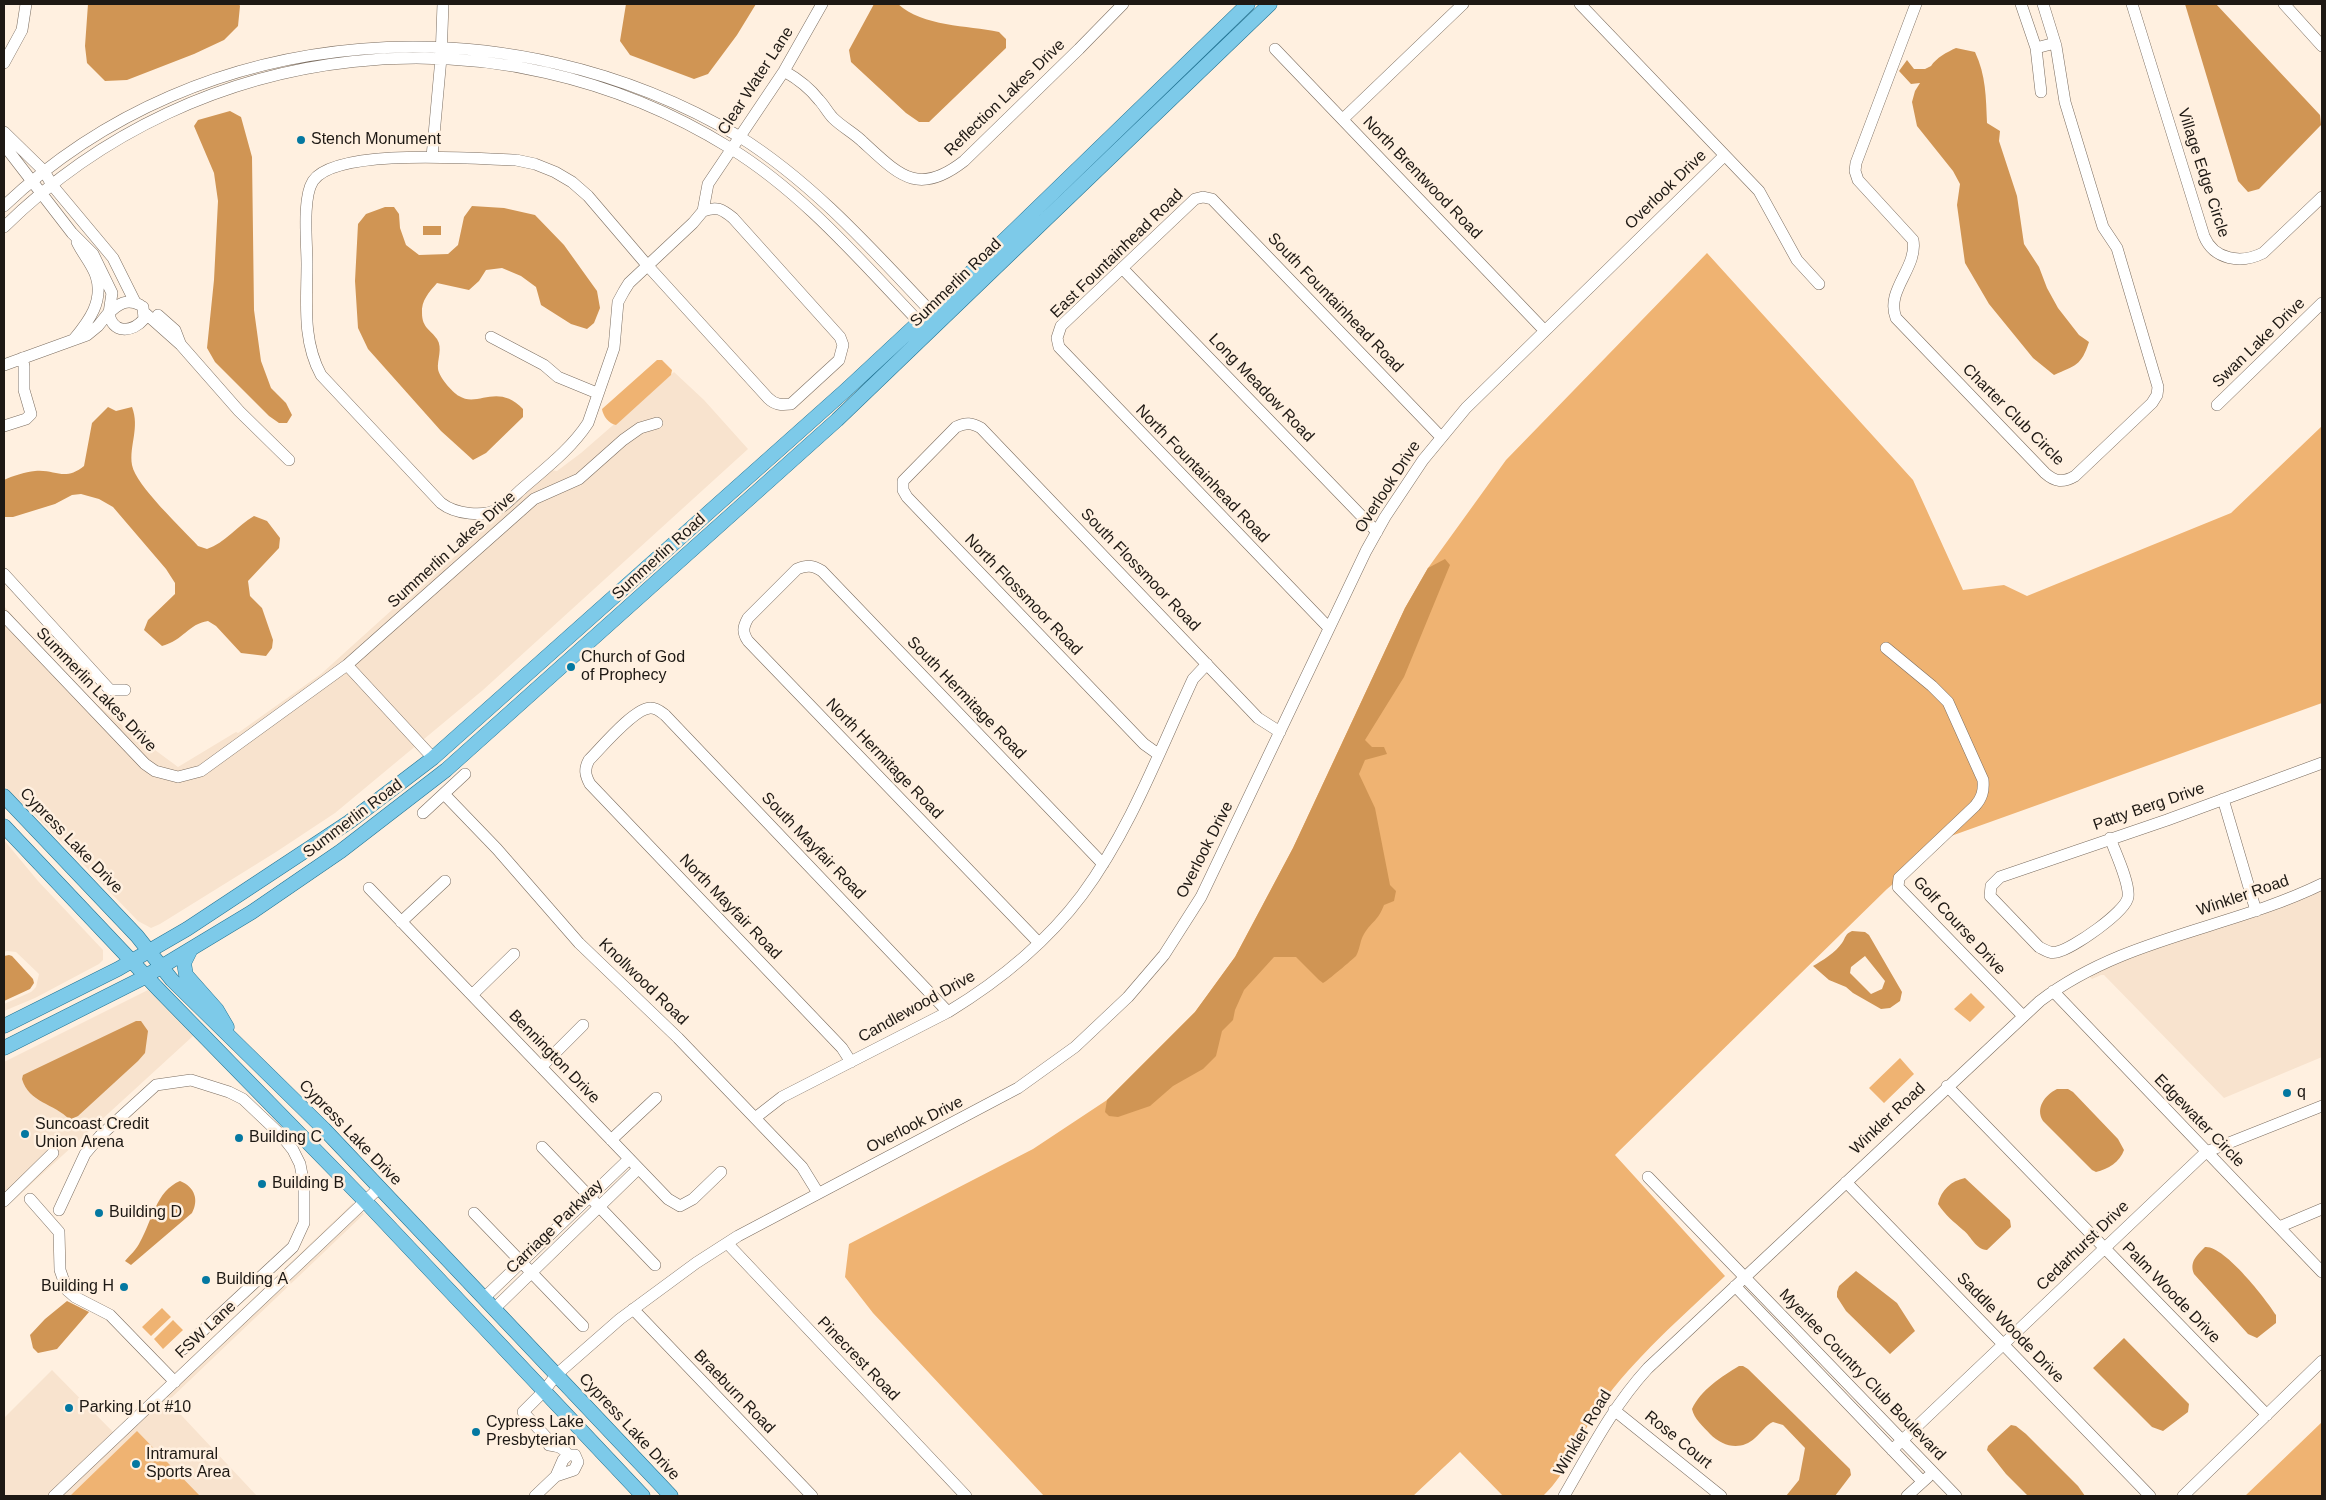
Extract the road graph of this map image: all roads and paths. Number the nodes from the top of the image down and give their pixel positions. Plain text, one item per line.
1 (26, 4) edge
2 (443, 4) edge
3 (822, 4) edge
4 (1123, 4) edge
5 (1248, 4) edge
6 (1270, 4) edge
7 (1463, 4) edge
8 (1580, 4) edge
9 (1916, 4) edge
10 (2022, 4) edge
11 (2043, 4) edge
12 (2132, 4) edge
13 (2284, 4) edge
14 (442, 43) junction
15 (2055, 43) junction
16 (2322, 46) edge
17 (2036, 48) junction
18 (1275, 49) dead end
19 (441, 58) junction
20 (4, 63) edge
21 (784, 71) junction
22 (2041, 92) dead end
23 (1343, 119) junction
24 (4, 132) edge
25 (741, 137) junction
26 (4, 145) edge
27 (732, 149) junction
28 (432, 156) junction
29 (1724, 156) junction
30 (44, 171) junction
31 (33, 180) junction
32 (52, 185) junction
33 (42, 192) junction
34 (1203, 197) joint
35 (2322, 197) edge
36 (4, 206) edge
37 (703, 211) junction
38 (4, 227) edge
39 (72, 233) junction
40 (647, 265) junction
41 (1122, 268) junction
42 (1819, 284) dead end
43 (127, 287) junction
44 (2322, 303) edge
45 (141, 307) junction
46 (930, 311) junction
47 (109, 313) junction
48 (919, 322) junction
49 (941, 322) junction
50 (1544, 330) junction
51 (930, 333) junction
52 (491, 337) dead end
53 (1057, 338) joint
54 (73, 340) junction
55 (22, 358) junction
56 (4, 365) edge
57 (597, 393) junction
58 (2218, 405) dead end
59 (657, 423) dead end
60 (4, 426) edge
61 (980, 427) joint
62 (1441, 437) junction
63 (289, 460) dead end
64 (1377, 532) junction
65 (802, 567) joint
66 (4, 574) edge
67 (4, 616) edge
68 (1329, 628) junction
69 (1886, 648) dead end
70 (1208, 664) junction
71 (347, 666) junction
72 (125, 690) dead end
73 (650, 707) joint
74 (1280, 732) junction
75 (1158, 754) junction
76 (433, 758) junction
77 (2322, 763) edge
78 (465, 774) dead end
79 (444, 794) junction
80 (4, 796) edge
81 (2223, 799) junction
82 (423, 813) dead end
83 (4, 826) edge
84 (2110, 838) junction
85 (1103, 864) junction
86 (445, 881) dead end
87 (2322, 884) edge
88 (369, 888) dead end
89 (2256, 911) junction
90 (401, 922) junction
91 (1039, 943) junction
92 (149, 951) junction
93 (190, 951) junction
94 (514, 954) dead end
95 (131, 961) junction
96 (161, 967) junction
97 (146, 976) junction
98 (2053, 991) junction
99 (472, 996) junction
100 (948, 1012) junction
101 (2023, 1016) junction
102 (583, 1025) dead end
103 (4, 1026) edge
104 (238, 1044) junction
105 (4, 1048) edge
106 (851, 1062) junction
107 (541, 1067) junction
108 (242, 1074) junction
109 (1947, 1086) junction
110 (230, 1092) junction
111 (656, 1098) dead end
112 (2322, 1106) edge
113 (755, 1118) junction
114 (611, 1140) junction
115 (542, 1147) dead end
116 (2206, 1152) junction
117 (53, 1153) dead end
118 (629, 1159) junction
119 (638, 1169) junction
120 (721, 1172) dead end
121 (1648, 1177) dead end
122 (1846, 1182) junction
123 (380, 1187) junction
124 (818, 1193) junction
125 (589, 1197) junction
126 (30, 1199) dead end
127 (4, 1201) edge
128 (365, 1201) junction
129 (599, 1207) junction
130 (2322, 1208) edge
131 (59, 1210) dead end
132 (474, 1213) dead end
133 (2279, 1227) junction
134 (727, 1243) junction
135 (2104, 1248) junction
136 (521, 1263) junction
137 (655, 1265) dead end
138 (2322, 1272) edge
139 (530, 1273) junction
140 (1745, 1276) junction
141 (1735, 1286) junction
142 (242, 1296) junction
143 (484, 1298) junction
144 (252, 1308) junction
145 (494, 1309) junction
146 (633, 1310) junction
147 (582, 1326) dead end
148 (2003, 1344) junction
149 (183, 1349) dead end
150 (2322, 1361) edge
151 (556, 1375) junction
152 (175, 1382) junction
153 (545, 1390) junction
154 (1614, 1410) junction
155 (2266, 1415) junction
156 (1902, 1440) junction
157 (1892, 1450) junction
158 (1933, 1472) junction
159 (1922, 1481) junction
160 (54, 1496) edge
161 (535, 1496) edge
162 (644, 1496) edge
163 (670, 1496) edge
164 (812, 1496) edge
165 (965, 1496) edge
166 (1564, 1496) edge
167 (1721, 1496) edge
168 (1907, 1496) edge
169 (1956, 1496) edge
170 (2150, 1496) edge
171 (2183, 1496) edge

1 - 20 street
2 - 14 street
3 - 21 street, Clear Water Lane
4 - 21 street, Reflection Lakes Drive
5 - 46 main road, Summerlin Road
6 - 49 main road, Summerlin Road
7 - 23 street
8 - 29 street
9 - 15 street, Charter Club Circle
10 - 17 street
11 - 15 street, Charter Club Circle
12 - 35 street, Village Edge Circle
13 - 16 street
14 - 19 street
14 - 25 street
14 - 30 street
15 - 17 street
17 - 22 street
18 - 23 street, North Brentwood Road
19 - 27 street
19 - 28 street
19 - 32 street
21 - 25 street, Clear Water Lane
23 - 50 street, North Brentwood Road
24 - 30 street
25 - 27 street, Clear Water Lane
25 - 46 street
26 - 31 street
27 - 37 street, Clear Water Lane
27 - 48 street
28 - 40 street
28 - 57 street
29 - 42 street
29 - 50 street, Overlook Drive
30 - 31 street
30 - 32 street
31 - 33 street
31 - 36 street
32 - 33 street
32 - 43 street
33 - 38 street
33 - 39 street
34 - 41 street, East Fountainhead Road
34 - 62 street, South Fountainhead Road
37 - 40 street
37 - 40 street
39 - 47 street
39 - 54 street
40 - 57 street
41 - 53 street, East Fountainhead Road
41 - 64 street, Long Meadow Road
43 - 45 street
43 - 47 street
44 - 58 street, Swan Lake Drive
45 - 47 street
45 - 47 street
45 - 63 street
46 - 48 main road, Summerlin Road
46 - 49 street
47 - 54 street
48 - 51 street
48 - 76 main road, Summerlin Road
49 - 51 main road, Summerlin Road
50 - 62 street, Overlook Drive
51 - 93 main road, Summerlin Road
52 - 57 street
53 - 68 street, North Fountainhead Road
54 - 55 street
55 - 56 street
55 - 60 street
59 - 71 street, Summerlin Lakes Drive
61 - 70 street, South Flossmoor Road
61 - 75 street, North Flossmoor Road
62 - 64 street, Overlook Drive
64 - 68 street, Overlook Drive
65 - 85 street, South Hermitage Road
65 - 91 street, North Hermitage Road
66 - 72 street
67 - 71 street, Summerlin Lakes Drive
68 - 74 street, Overlook Drive
69 - 101 street, Golf Course Drive
70 - 74 street, South Flossmoor Road
70 - 75 street, Candlewood Drive
71 - 76 street
73 - 100 street, South Mayfair Road
73 - 106 street, North Mayfair Road
74 - 124 street, Overlook Drive
75 - 85 street, Candlewood Drive
76 - 92 main road, Summerlin Road
77 - 81 street, Patty Berg Drive
78 - 79 street
79 - 82 street
79 - 113 street, Knollwood Road
80 - 92 main road, Cypress Lake Drive
81 - 84 street, Patty Berg Drive
81 - 89 street
83 - 95 main road
84 - 84 street, Patty Berg Drive
85 - 91 street, Candlewood Drive
86 - 90 street
87 - 89 street, Winkler Road
88 - 90 street, Bennington Drive
89 - 98 street, Winkler Road
90 - 99 street, Bennington Drive
91 - 100 street, Candlewood Drive
92 - 95 main road, Summerlin Road
92 - 96 main road, Cypress Lake Drive
93 - 96 main road, Summerlin Road
93 - 104 main road
94 - 99 street
95 - 97 main road
95 - 103 main road, Summerlin Road
96 - 97 main road, Summerlin Road
96 - 104 main road, Cypress Lake Drive
97 - 105 main road, Summerlin Road
97 - 108 main road
98 - 101 street, Winkler Road
98 - 116 street, Edgewater Circle
99 - 107 street, Bennington Drive
100 - 106 street, Candlewood Drive
101 - 109 street, Winkler Road
102 - 107 street
104 - 123 main road, Cypress Lake Drive
106 - 113 street, Candlewood Drive
107 - 114 street, Bennington Drive
108 - 110 street
108 - 128 main road
109 - 122 street, Winkler Road
109 - 135 street, Palm Woode Drive
110 - 131 street
110 - 142 street
111 - 114 street
112 - 116 street, Cedarhurst Drive
113 - 124 street, Knollwood Road
114 - 118 street, Bennington Drive
115 - 125 street
116 - 133 street, Edgewater Circle
116 - 135 street, Cedarhurst Drive
117 - 127 street
118 - 119 street, Bennington Drive
118 - 125 street, Carriage Parkway
119 - 120 street, Bennington Drive
119 - 129 street, Carriage Parkway
121 - 140 street, Myerlee Country Club Boulevard
122 - 140 street, Winkler Road
122 - 148 street, Saddle Woode Drive
123 - 128 street, FSW Lane
123 - 143 main road, Cypress Lake Drive
124 - 134 street, Overlook Drive
125 - 129 street
125 - 136 street, Carriage Parkway
126 - 152 street
128 - 144 street, FSW Lane
128 - 153 main road
129 - 137 street
129 - 139 street, Carriage Parkway
130 - 133 street
132 - 136 street
133 - 138 street, Edgewater Circle
134 - 146 street, Overlook Drive
134 - 165 street, Pinecrest Road
135 - 148 street, Cedarhurst Drive
135 - 155 street, Palm Woode Drive
136 - 139 street
136 - 143 street, Carriage Parkway
139 - 145 street, Carriage Parkway
139 - 147 street
140 - 141 street, Winkler Road
140 - 156 street, Myerlee Country Club Boulevard
141 - 154 street, Winkler Road
141 - 157 street, Myerlee Country Club Boulevard
142 - 144 street
142 - 149 street
143 - 145 main road, Cypress Lake Drive
144 - 152 street, FSW Lane
145 - 151 main road, Cypress Lake Drive
146 - 151 street, Overlook Drive
146 - 164 street, Braeburn Road
148 - 156 street, Cedarhurst Drive
148 - 170 street, Saddle Woode Drive
150 - 155 street
151 - 153 street, Overlook Drive
151 - 163 main road, Cypress Lake Drive
152 - 160 street, FSW Lane
153 - 161 street, Overlook Drive
153 - 162 main road
154 - 166 street, Winkler Road
154 - 167 street, Rose Court
155 - 171 street
156 - 157 street, Cedarhurst Drive
156 - 158 street, Myerlee Country Club Boulevard
157 - 159 street, Myerlee Country Club Boulevard
158 - 159 street
158 - 169 street, Myerlee Country Club Boulevard
159 - 168 street

